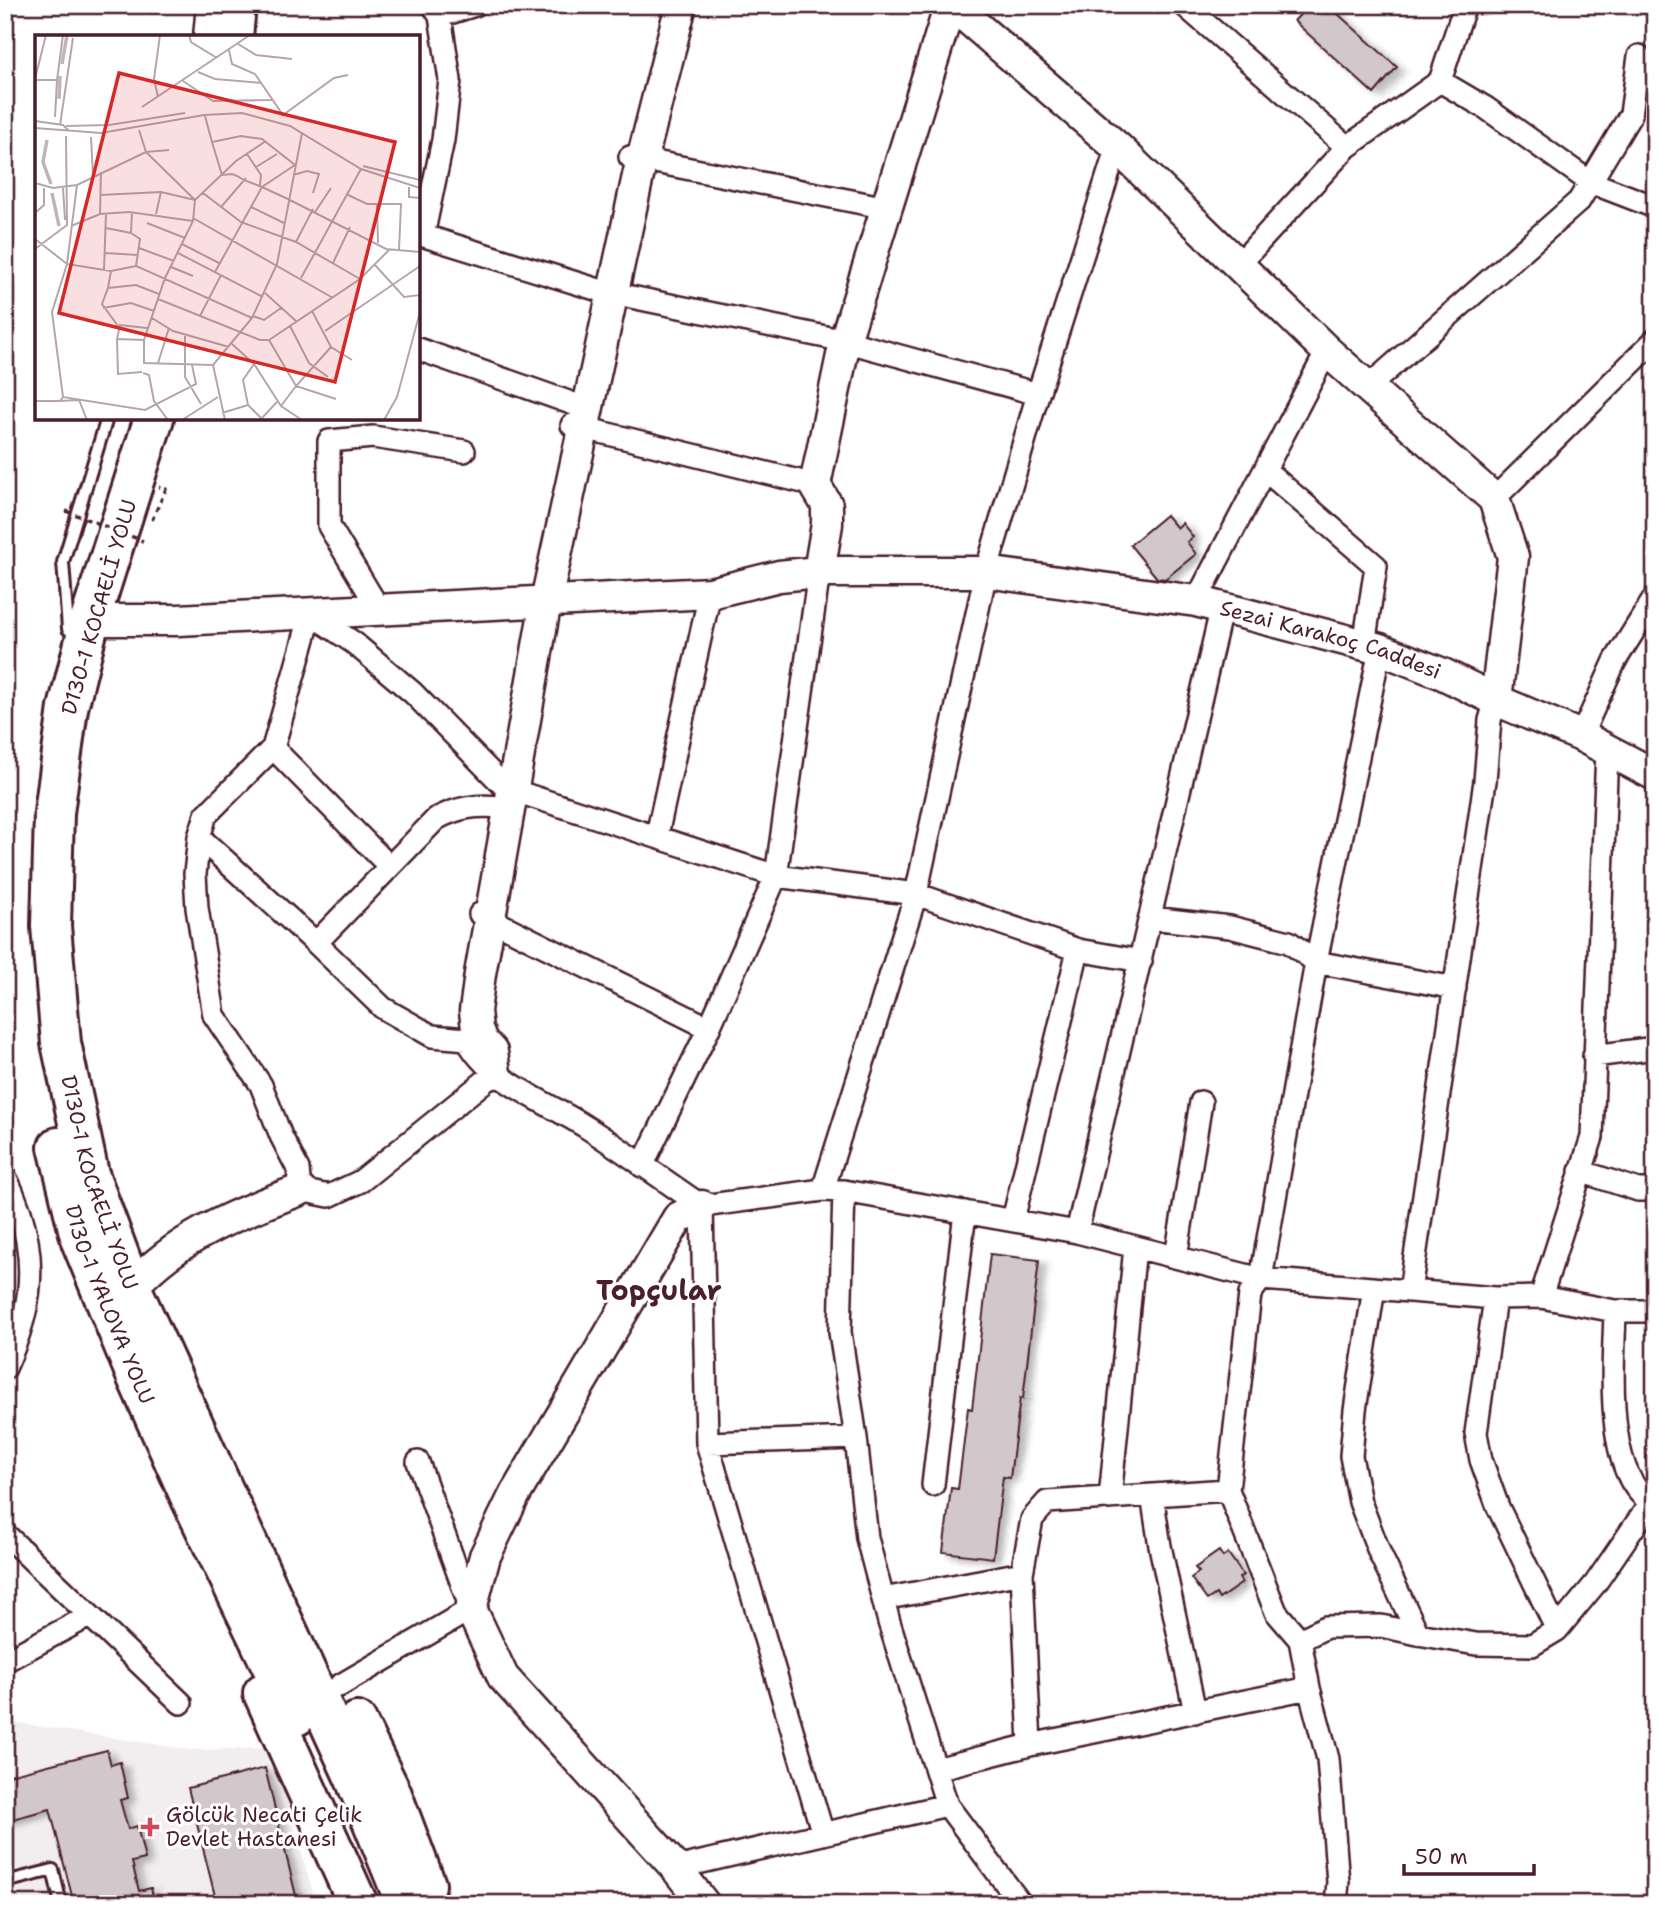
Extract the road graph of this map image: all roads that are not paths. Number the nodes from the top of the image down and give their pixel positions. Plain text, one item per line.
1 (212, 5) edge
2 (236, 5) edge
3 (255, 5) edge
4 (475, 5) edge
5 (671, 5) edge
6 (681, 5) edge
7 (951, 5) edge
8 (1184, 5) edge
9 (1465, 5) edge
10 (436, 11) edge
11 (209, 35) edge
12 (233, 35) edge
13 (253, 35) edge
14 (1639, 56) dead end
15 (1440, 81) junction
16 (1117, 147) junction
17 (1347, 147) junction
18 (636, 158) junction
19 (1590, 181) junction
20 (1655, 207) edge
21 (887, 208) junction
22 (421, 235) edge
23 (1238, 265) junction
24 (607, 292) junction
25 (1655, 340) edge
26 (845, 341) junction
27 (420, 350) edge
28 (1327, 351) junction
29 (1368, 387) junction
30 (1038, 394) junction
31 (580, 417) junction
32 (106, 420) edge
33 (130, 420) edge
34 (153, 420) edge
35 (464, 451) dead end
36 (1265, 470) junction
37 (815, 485) junction
38 (1494, 499) junction
39 (819, 572) junction
40 (986, 572) junction
41 (710, 593) junction
42 (1655, 597) edge
43 (541, 602) junction
44 (1209, 604) junction
45 (379, 609) junction
46 (311, 614) junction
47 (79, 624) junction
48 (1372, 647) junction
49 (1496, 700) junction
50 (1594, 743) junction
51 (273, 748) junction
52 (1655, 775) edge
53 (506, 794) junction
54 (657, 835) junction
55 (199, 837) junction
56 (389, 866) junction
57 (776, 876) junction
58 (916, 894) junction
59 (485, 917) junction
60 (1151, 918) junction
61 (316, 943) junction
62 (1078, 950) junction
63 (1141, 961) junction
64 (1316, 962) junction
65 (1455, 988) junction
66 (709, 1028) junction
67 (467, 1039) junction
68 (1655, 1048) edge
69 (1594, 1056) junction
70 (495, 1073) junction
71 (1201, 1102) dead end
72 (642, 1166) junction
73 (1580, 1171) junction
74 (5, 1177) edge
75 (300, 1190) junction
76 (834, 1190) junction
77 (1655, 1190) edge
78 (702, 1206) junction
79 (965, 1212) junction
80 (1013, 1220) junction
81 (1077, 1233) junction
82 (111, 1238) junction
83 (1135, 1247) junction
84 (1176, 1257) junction
85 (142, 1277) junction
86 (1261, 1279) junction
87 (1374, 1288) junction
88 (1410, 1291) junction
89 (1541, 1297) junction
90 (1495, 1298) junction
91 (1615, 1311) junction
92 (1655, 1311) edge
93 (5, 1368) edge
94 (152, 1412) junction
95 (856, 1438) junction
96 (707, 1443) junction
97 (418, 1462) dead end
98 (933, 1485) dead end
99 (1228, 1490) junction
100 (207, 1491) junction
101 (1152, 1495) junction
102 (1110, 1498) junction
103 (1653, 1503) edge
104 (5, 1534) edge
105 (1022, 1573) junction
106 (883, 1599) junction
107 (471, 1609) junction
108 (89, 1616) junction
109 (1557, 1630) junction
110 (1418, 1634) junction
111 (1300, 1640) junction
112 (5, 1661) edge
113 (339, 1686) junction
114 (1309, 1688) junction
115 (181, 1703) dead end
116 (1195, 1712) junction
117 (1030, 1745) junction
118 (936, 1769) junction
119 (947, 1805) junction
120 (823, 1834) junction
121 (676, 1868) junction
122 (5, 1882) edge
123 (5, 1890) edge
124 (9, 1904) edge
125 (61, 1904) edge
126 (358, 1904) edge
127 (381, 1904) edge
128 (406, 1904) edge
129 (433, 1904) edge
130 (704, 1904) edge
131 (1021, 1904) edge
132 (1336, 1904) edge

1 - 11 street
2 - 12 highway
3 - 13 highway
4 - 10 street
5 - 18 street
6 - 18 street
7 - 16 street
7 - 21 street
8 - 17 street
9 - 15 street
10 - 22 street
14 - 19 street
15 - 17 street
15 - 19 street
16 - 23 street
16 - 30 street
17 - 23 street
18 - 21 street
18 - 24 street
19 - 20 street
19 - 29 street
21 - 26 street
22 - 24 street
23 - 28 street
24 - 26 street
24 - 31 street
25 - 38 street
26 - 30 street
26 - 37 street
27 - 31 street
28 - 29 street
28 - 36 street
29 - 38 street
30 - 40 street
31 - 37 street
31 - 43 street
32 - 47 lane
33 - 47 highway, D130-1 YALOVA YOLU
34 - 47 highway, D130-1 KOCAELİ YOLU
35 - 45 street
36 - 44 street
36 - 48 street
37 - 39 street
38 - 49 street
39 - 40 street, Sezai Karakoç Caddesi
39 - 41 street, Sezai Karakoç Caddesi
39 - 57 street
40 - 44 street, Sezai Karakoç Caddesi
40 - 58 street
41 - 43 street, Sezai Karakoç Caddesi
41 - 54 street
42 - 50 street
43 - 45 street, Sezai Karakoç Caddesi
43 - 53 street
44 - 48 street, Sezai Karakoç Caddesi
44 - 60 street
45 - 46 street, Sezai Karakoç Caddesi
46 - 47 street, Sezai Karakoç Caddesi
46 - 51 street
46 - 53 street
47 - 82 highway, D130-1 KOCAELİ YOLU
47 - 94 highway, D130-1 YALOVA YOLU
48 - 49 street, Sezai Karakoç Caddesi
48 - 64 street
49 - 50 street, Sezai Karakoç Caddesi
49 - 65 street
50 - 52 street, Sezai Karakoç Caddesi
50 - 69 street
51 - 55 street
51 - 56 street
53 - 54 street
53 - 56 street
53 - 59 street
54 - 57 street
55 - 61 street
55 - 75 street
56 - 61 street
57 - 58 street
57 - 66 street
58 - 62 street
58 - 76 street
59 - 66 street
59 - 67 street
59 - 70 street
60 - 63 street
60 - 64 street
61 - 67 street
62 - 63 street
62 - 80 street
63 - 81 street
64 - 65 street
64 - 86 street
65 - 88 street
66 - 72 street
67 - 70 street
68 - 69 street
69 - 73 street
70 - 72 street
70 - 75 street
71 - 84 street
72 - 78 street
73 - 77 street
73 - 89 street
74 - 93 street
75 - 85 street
76 - 78 street
76 - 79 street
76 - 95 street
78 - 96 street
78 - 107 street
79 - 80 street
79 - 98 street
80 - 81 street
81 - 83 street
82 - 85 highway
82 - 100 highway, D130-1 KOCAELİ YOLU
83 - 84 street
83 - 102 street
84 - 86 street
85 - 113 highway
86 - 87 street
86 - 99 street
87 - 88 street
87 - 110 street
88 - 90 street
89 - 90 street
89 - 91 street
90 - 109 street
91 - 92 street
91 - 103 street
94 - 100 highway, D130-1 YALOVA YOLU
94 - 126 highway
95 - 96 street
95 - 106 street
96 - 120 street
97 - 107 street
99 - 101 street
99 - 111 street
100 - 127 highway, D130-1 YALOVA YOLU
100 - 128 highway, D130-1 KOCAELİ YOLU
101 - 102 street
101 - 116 street
102 - 105 street
103 - 109 street
104 - 108 street
105 - 106 street
105 - 117 street
106 - 118 street
107 - 113 street
107 - 121 street
108 - 112 street
108 - 115 street
109 - 110 street
110 - 111 street
111 - 114 street
113 - 129 highway
114 - 116 street
114 - 132 street
116 - 117 street
117 - 118 street
118 - 119 street
119 - 120 street
119 - 131 street
120 - 121 street
121 - 130 street
122 - 125 lane
123 - 124 lane

